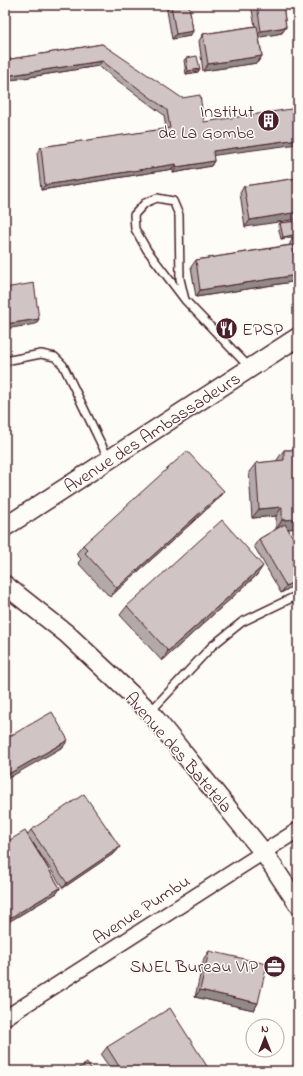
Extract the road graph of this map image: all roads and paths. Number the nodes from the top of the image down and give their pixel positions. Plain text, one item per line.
1 (185, 300) junction
2 (298, 337) edge
3 (5, 361) edge
4 (251, 369) junction
5 (109, 460) junction
6 (5, 527) edge
7 (5, 585) edge
8 (298, 595) edge
9 (150, 712) junction
10 (298, 830) edge
11 (264, 853) junction
12 (298, 904) edge
13 (5, 1018) edge

1 - 1 lane
1 - 4 lane
2 - 4 street, Avenue des Ambassadeurs
3 - 5 lane
4 - 5 street, Avenue des Ambassadeurs
5 - 6 street, Avenue des Ambassadeurs
7 - 9 street, Avenue des Batetela
8 - 9 lane
9 - 11 street, Avenue des Batetela
10 - 11 street, Avenue Pumbu
11 - 12 street, Avenue des Batetela
11 - 13 street, Avenue Pumbu

